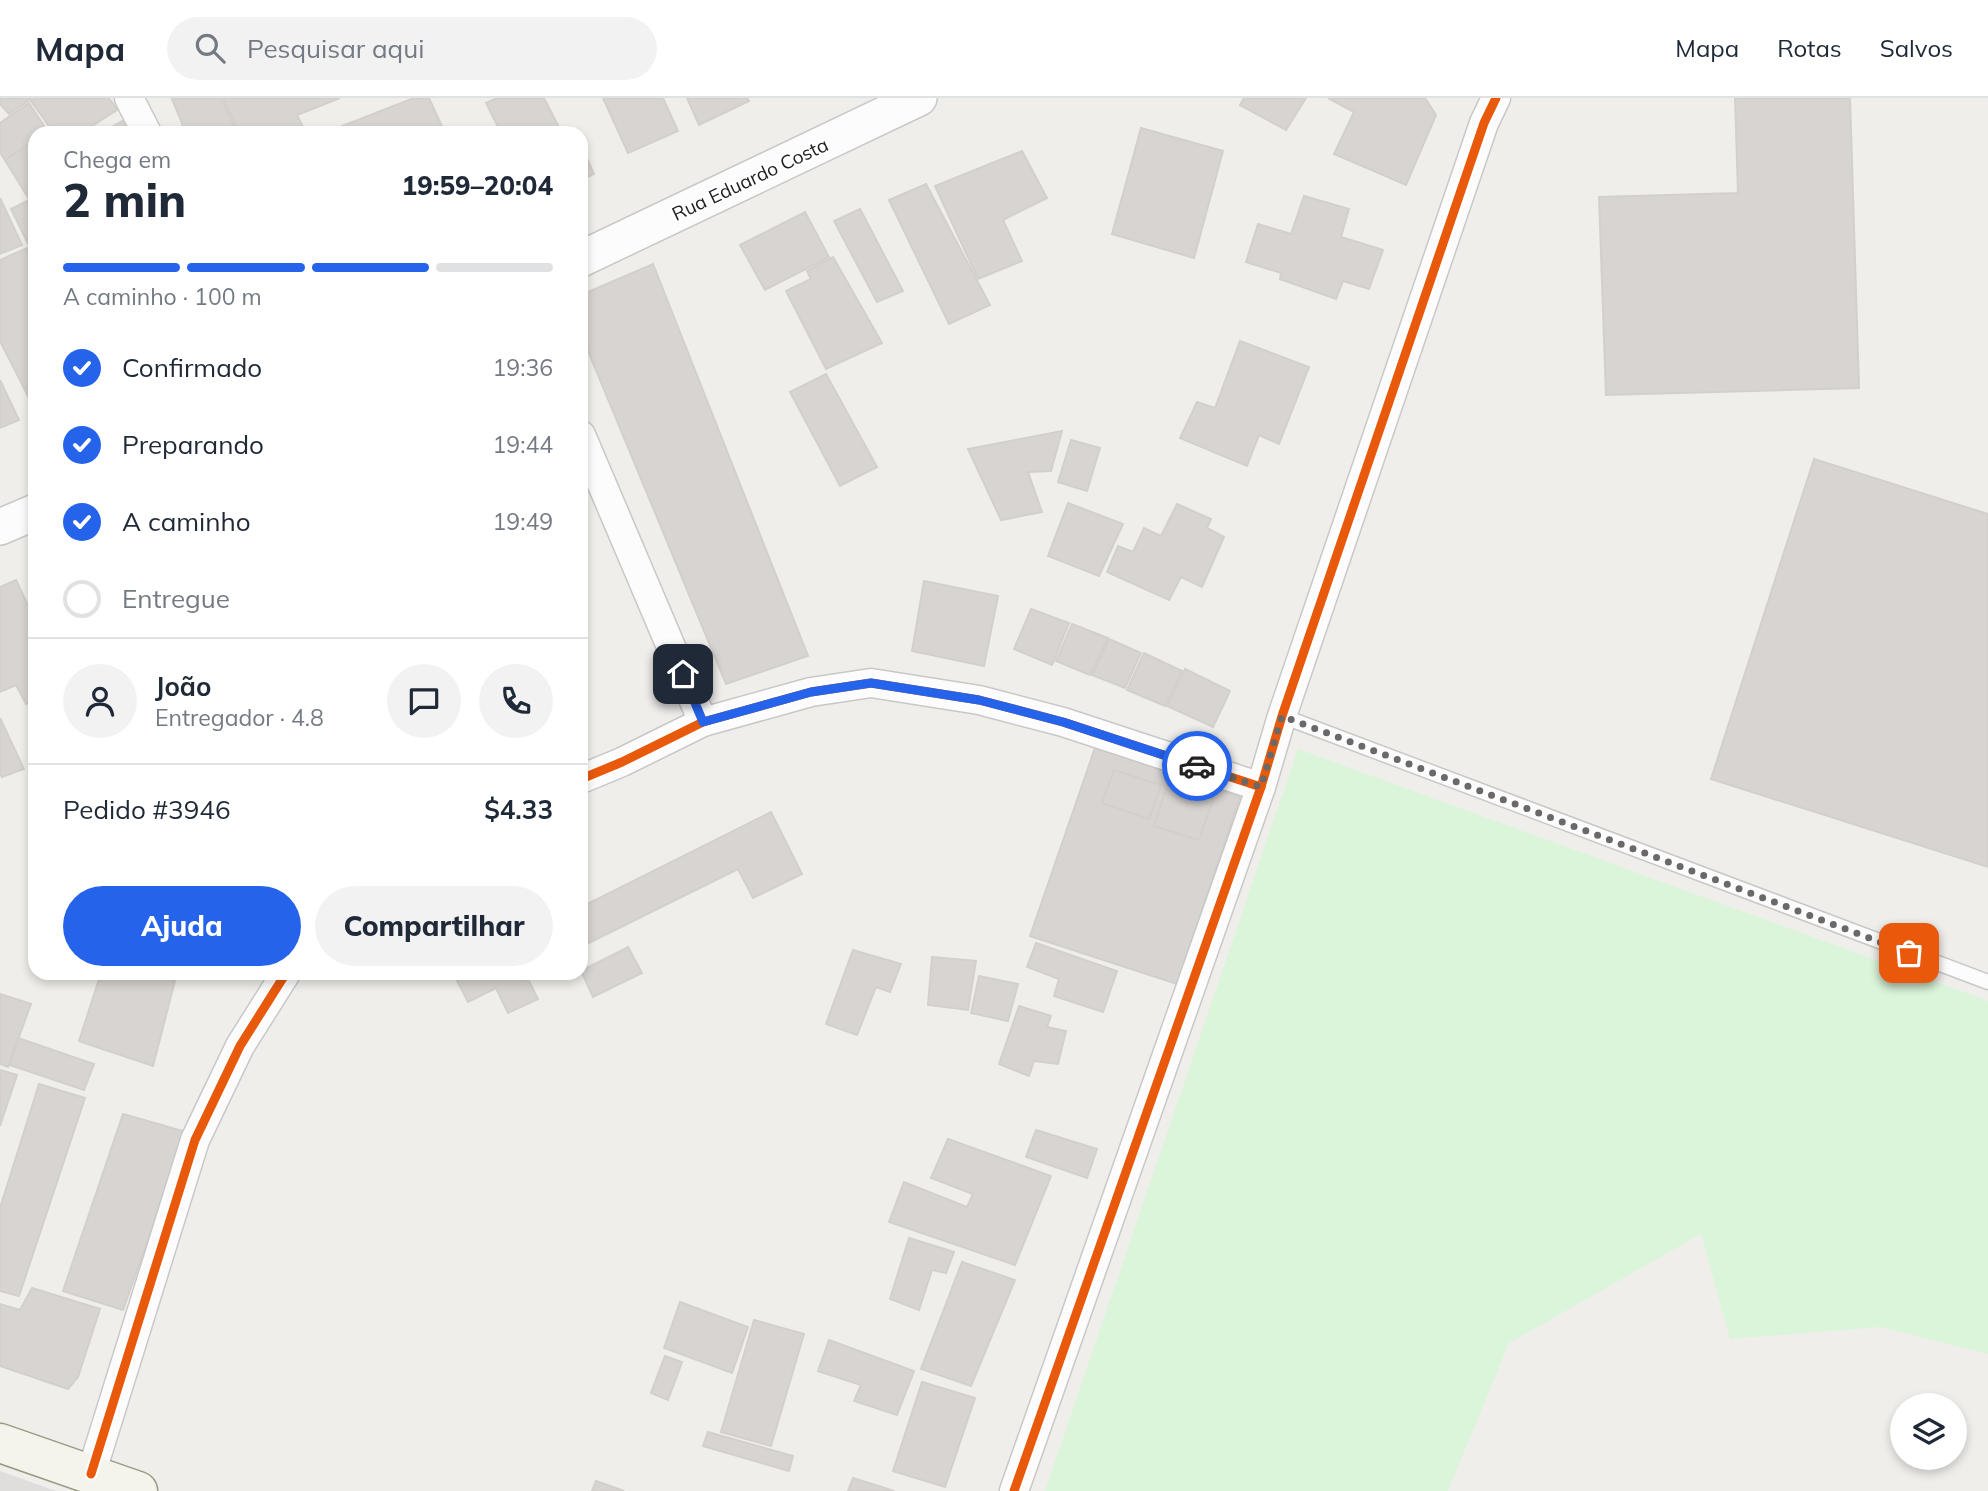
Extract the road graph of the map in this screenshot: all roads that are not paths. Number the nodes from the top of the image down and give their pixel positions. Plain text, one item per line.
1 (129, 98) edge
2 (919, 98) edge
3 (1489, 106) edge
4 (143, 126) edge
5 (588, 256) edge
6 (588, 451) edge
7 (28, 515) edge
8 (0, 527) edge
9 (1282, 716) junction
10 (703, 722) junction
11 (588, 776) edge
12 (1261, 787) junction
13 (282, 980) edge
14 (1988, 982) edge
15 (0, 1443) edge
16 (90, 1474) junction
17 (138, 1491) edge
18 (1014, 1491) edge

1 - 4 street
2 - 5 street, Rua Eduardo Costa
3 - 9 street
6 - 10 street
7 - 8 street
9 - 12 street
9 - 14 lane
10 - 11 street
10 - 12 street
12 - 18 street
13 - 16 street
15 - 16 main road
16 - 17 main road

